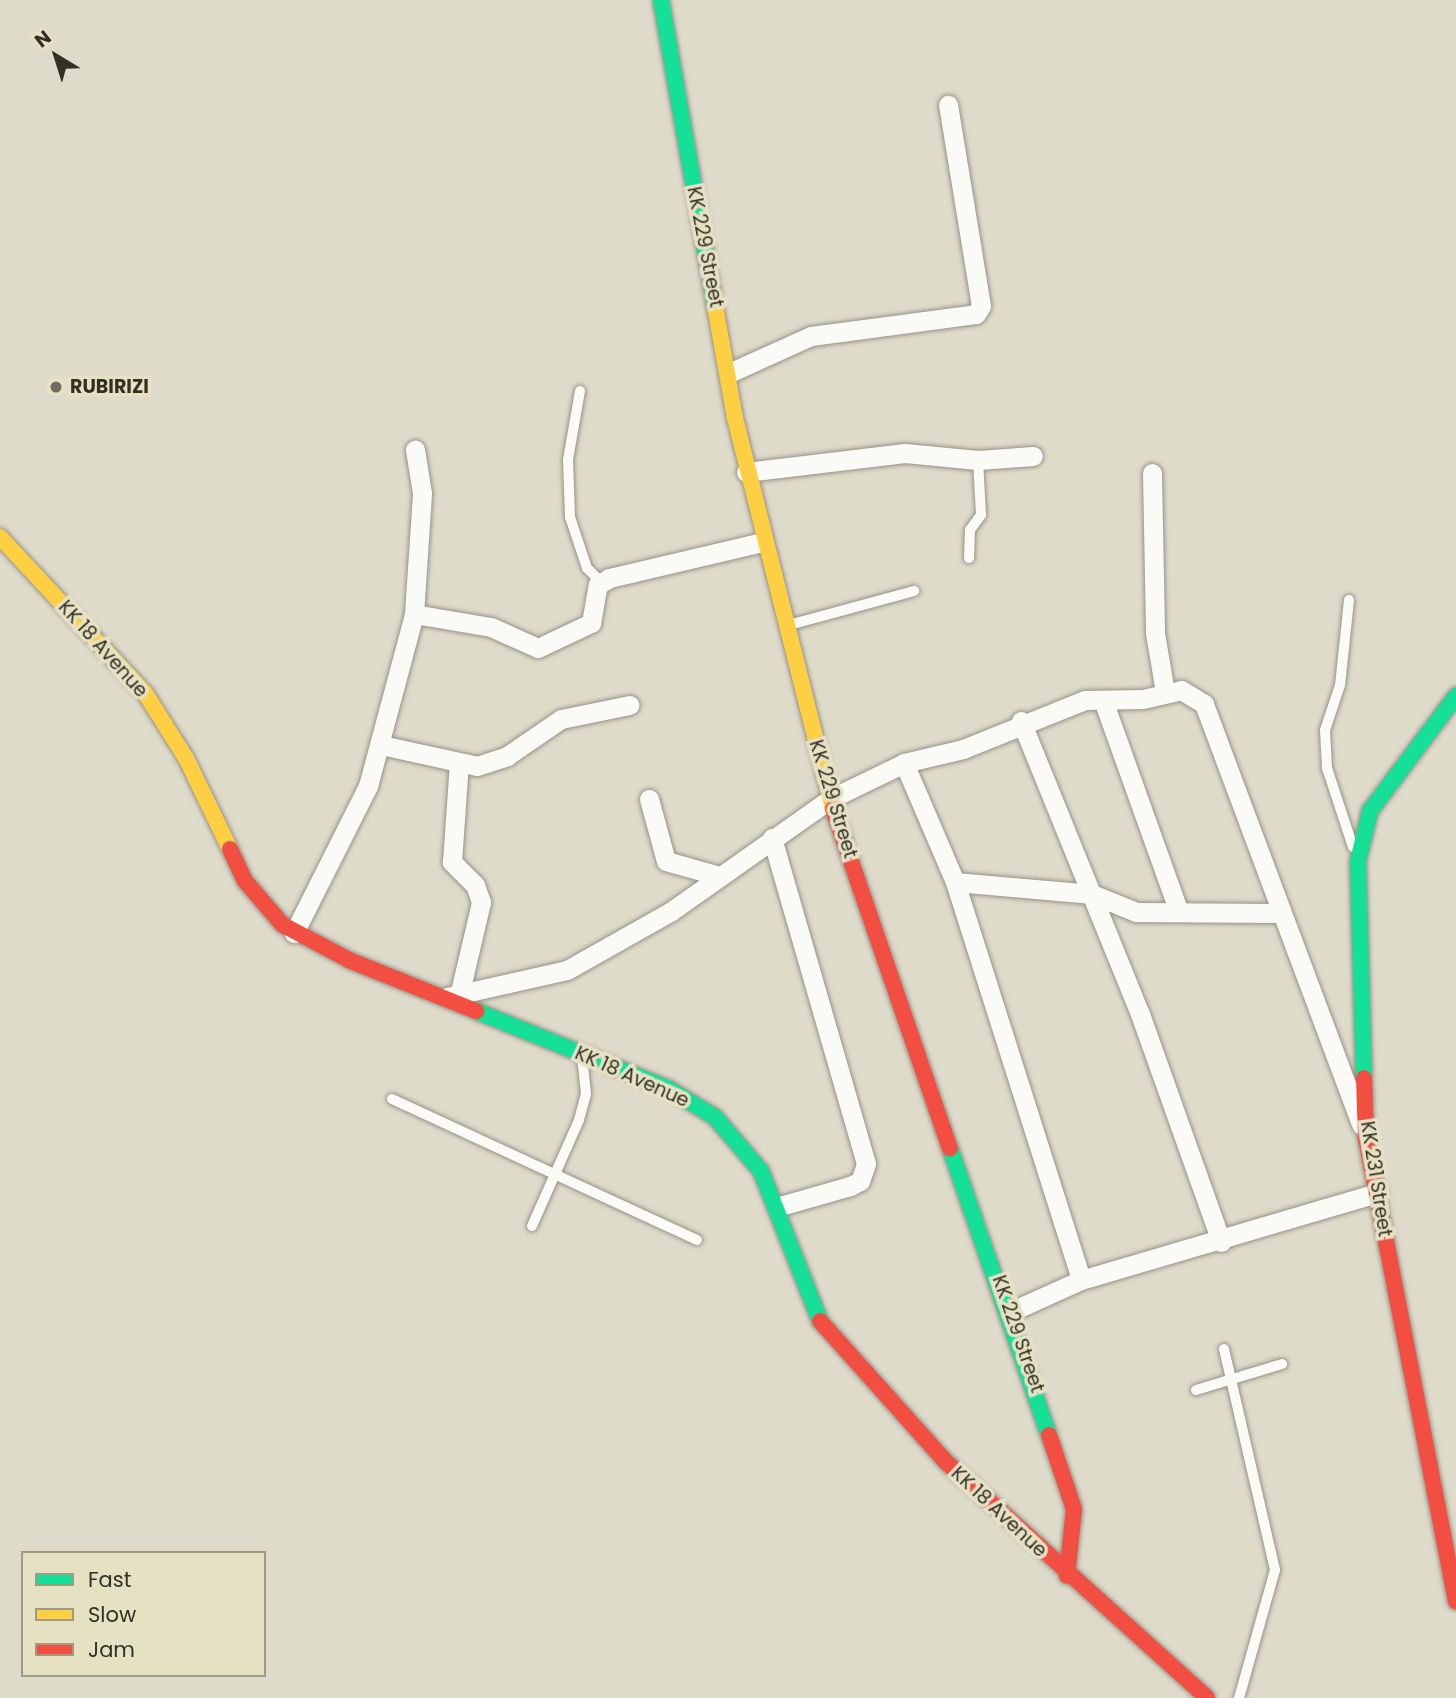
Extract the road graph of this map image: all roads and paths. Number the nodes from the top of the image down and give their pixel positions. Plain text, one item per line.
1 (661, 0) edge
2 (947, 105) dead end
3 (729, 373) junction
4 (580, 391) dead end
5 (415, 450) dead end
6 (1033, 456) dead end
7 (978, 460) junction
8 (746, 472) junction
9 (1152, 473) dead end
10 (0, 537) edge
11 (763, 541) junction
12 (969, 558) dead end
13 (601, 582) junction
14 (914, 591) dead end
15 (1349, 600) dead end
16 (414, 614) junction
17 (784, 626) junction
18 (1165, 692) junction
19 (1456, 696) edge
20 (1103, 700) junction
21 (629, 705) dead end
22 (1021, 721) junction
23 (381, 745) junction
24 (459, 763) junction
25 (904, 763) junction
26 (649, 799) dead end
27 (830, 799) junction
28 (772, 838) junction
29 (1358, 861) junction
30 (719, 876) junction
31 (955, 882) junction
32 (1092, 894) junction
33 (1179, 912) junction
34 (1278, 913) junction
35 (293, 933) junction
36 (453, 997) junction
37 (582, 1054) junction
38 (392, 1099) dead end
39 (1366, 1138) junction
40 (555, 1176) junction
41 (1377, 1193) junction
42 (777, 1207) junction
43 (532, 1226) dead end
44 (697, 1240) dead end
45 (1221, 1242) junction
46 (1081, 1280) junction
47 (1010, 1312) junction
48 (1224, 1349) dead end
49 (1282, 1364) dead end
50 (1231, 1380) junction
51 (1196, 1390) dead end
52 (1067, 1576) junction
53 (1456, 1601) edge
54 (1207, 1698) edge
55 (1239, 1698) edge

1 - 3 main road, KK 229 Street
2 - 3 street
3 - 8 main road, KK 229 Street
4 - 13 lane
5 - 16 street
6 - 7 street
7 - 8 street
7 - 12 lane
8 - 11 main road, KK 229 Street
9 - 18 street
10 - 35 main road, KK 18 Avenue
11 - 13 street
11 - 17 main road, KK 229 Street
13 - 16 street
14 - 17 lane
15 - 29 lane
16 - 23 street
17 - 27 main road, KK 229 Street
18 - 20 street
18 - 34 street
19 - 29 main road, KK 231 Street
20 - 22 street
20 - 33 street
21 - 24 street
22 - 25 street
22 - 32 street
23 - 24 street
23 - 35 street
24 - 36 street
25 - 27 street
25 - 31 street
26 - 30 street
27 - 28 street
27 - 47 main road, KK 229 Street
28 - 30 street
28 - 42 street
29 - 39 main road, KK 231 Street
30 - 36 street
31 - 32 street
31 - 46 street
32 - 33 street
32 - 45 street
33 - 34 street
34 - 39 street
35 - 36 main road, KK 18 Avenue
36 - 37 main road, KK 18 Avenue
37 - 40 lane
37 - 42 main road, KK 18 Avenue
38 - 40 lane
39 - 41 main road, KK 231 Street
40 - 43 lane
40 - 44 lane
41 - 45 street
41 - 53 main road, KK 231 Street
42 - 52 main road, KK 18 Avenue
45 - 46 street
46 - 47 street
47 - 52 main road, KK 229 Street
48 - 50 lane
49 - 50 lane
50 - 51 lane
50 - 55 lane
52 - 54 main road, KK 18 Avenue

